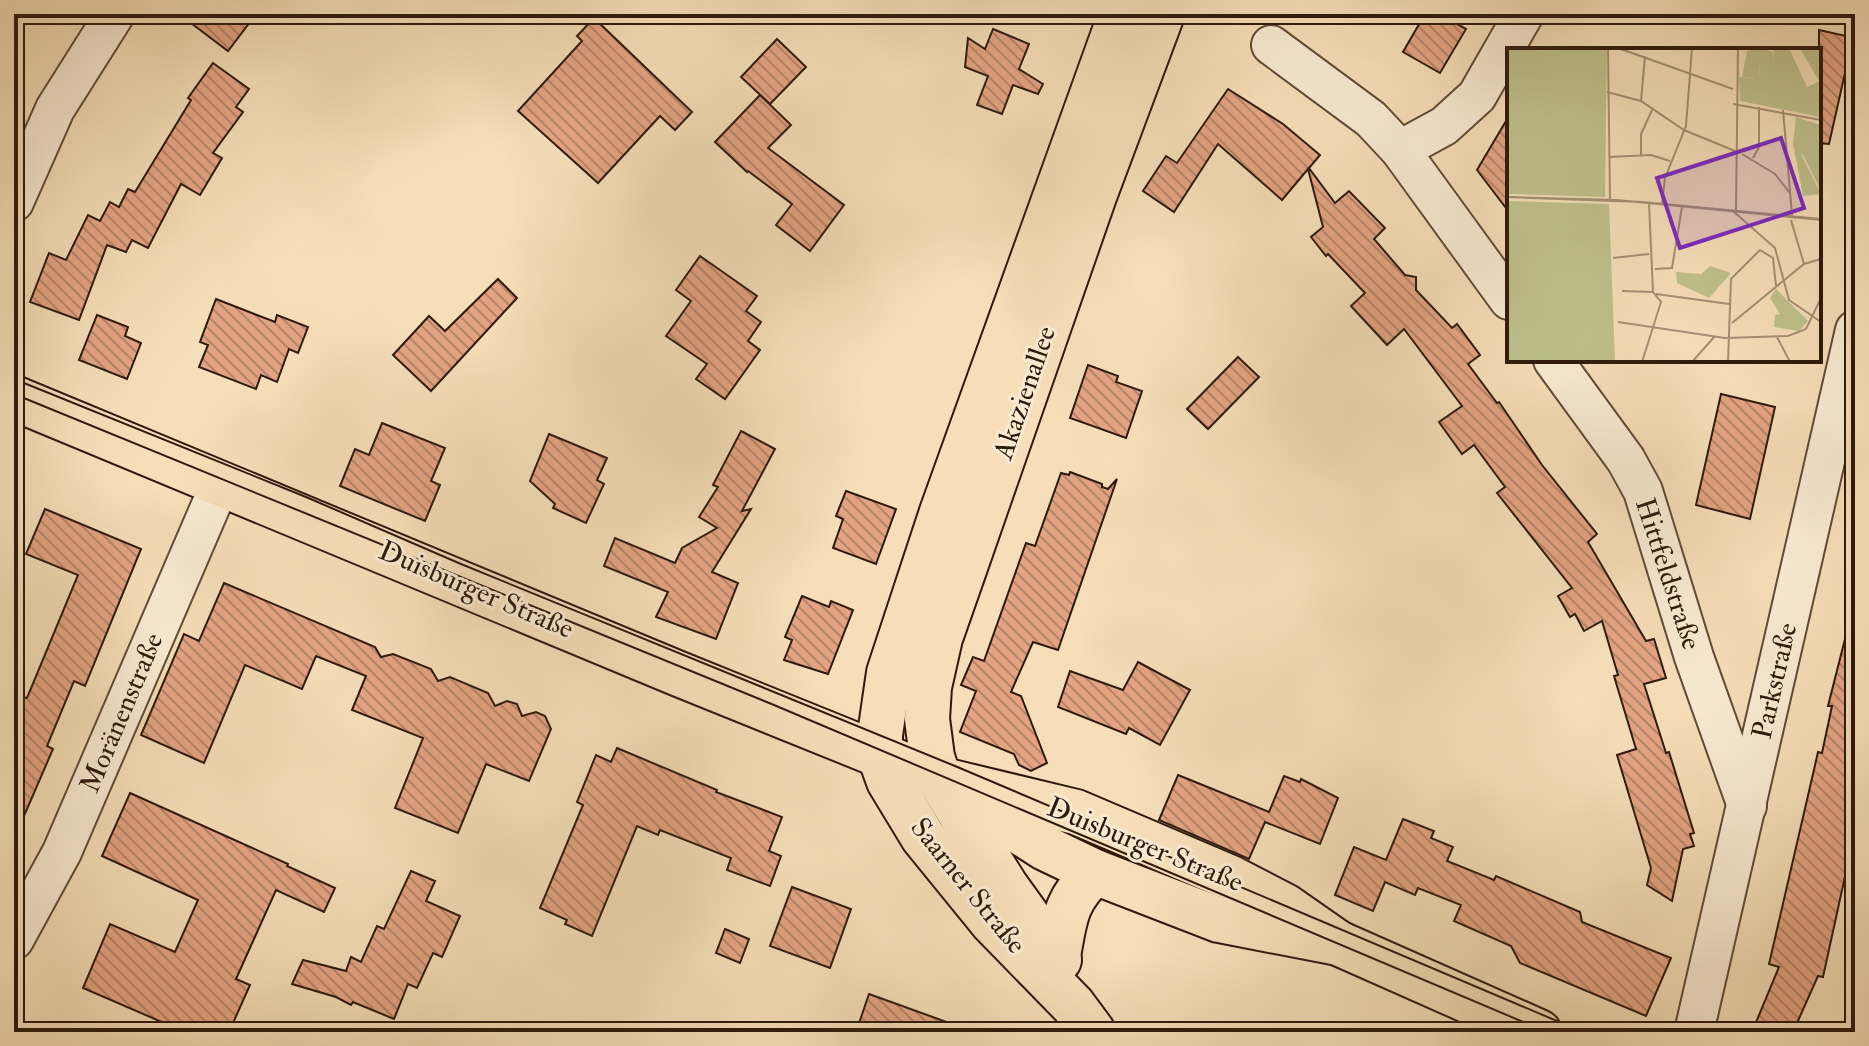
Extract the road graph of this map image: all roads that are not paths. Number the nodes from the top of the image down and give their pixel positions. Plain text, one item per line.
1 (115, 14) edge
2 (1121, 14) edge
3 (1162, 14) edge
4 (1524, 14) edge
5 (1271, 45) dead end
6 (1400, 150) junction
7 (14, 202) edge
8 (1507, 297) edge
9 (1855, 330) edge
10 (1554, 362) edge
11 (14, 398) edge
12 (221, 482) junction
13 (880, 756) junction
14 (939, 779) junction
15 (1747, 806) junction
16 (1095, 872) junction
17 (14, 940) edge
18 (1338, 943) junction
19 (1058, 956) junction
20 (1083, 1018) edge
21 (1539, 1032) edge
22 (1694, 1032) edge

1 - 7 street
2 - 13 main road, Akazienallee
3 - 14 main road, Akazienallee
4 - 6 street
5 - 6 street
6 - 8 street
9 - 15 street, Parkstraße
10 - 15 street, Hittfeldstraße
11 - 12 main road, Duisburger Straße
12 - 13 main road, Duisburger Straße
12 - 17 street, Moränenstraße
13 - 14 main road, Duisburger Straße
13 - 20 main road, Saarner Straße
14 - 16 main road, Duisburger Straße
14 - 18 main road, Duisburger Straße
14 - 19 main road, Saarner Straße
15 - 22 street, Parkstraße
16 - 18 main road, Duisburger Straße
16 - 19 main road
18 - 21 main road, Duisburger Straße
19 - 20 main road, Saarner Straße

